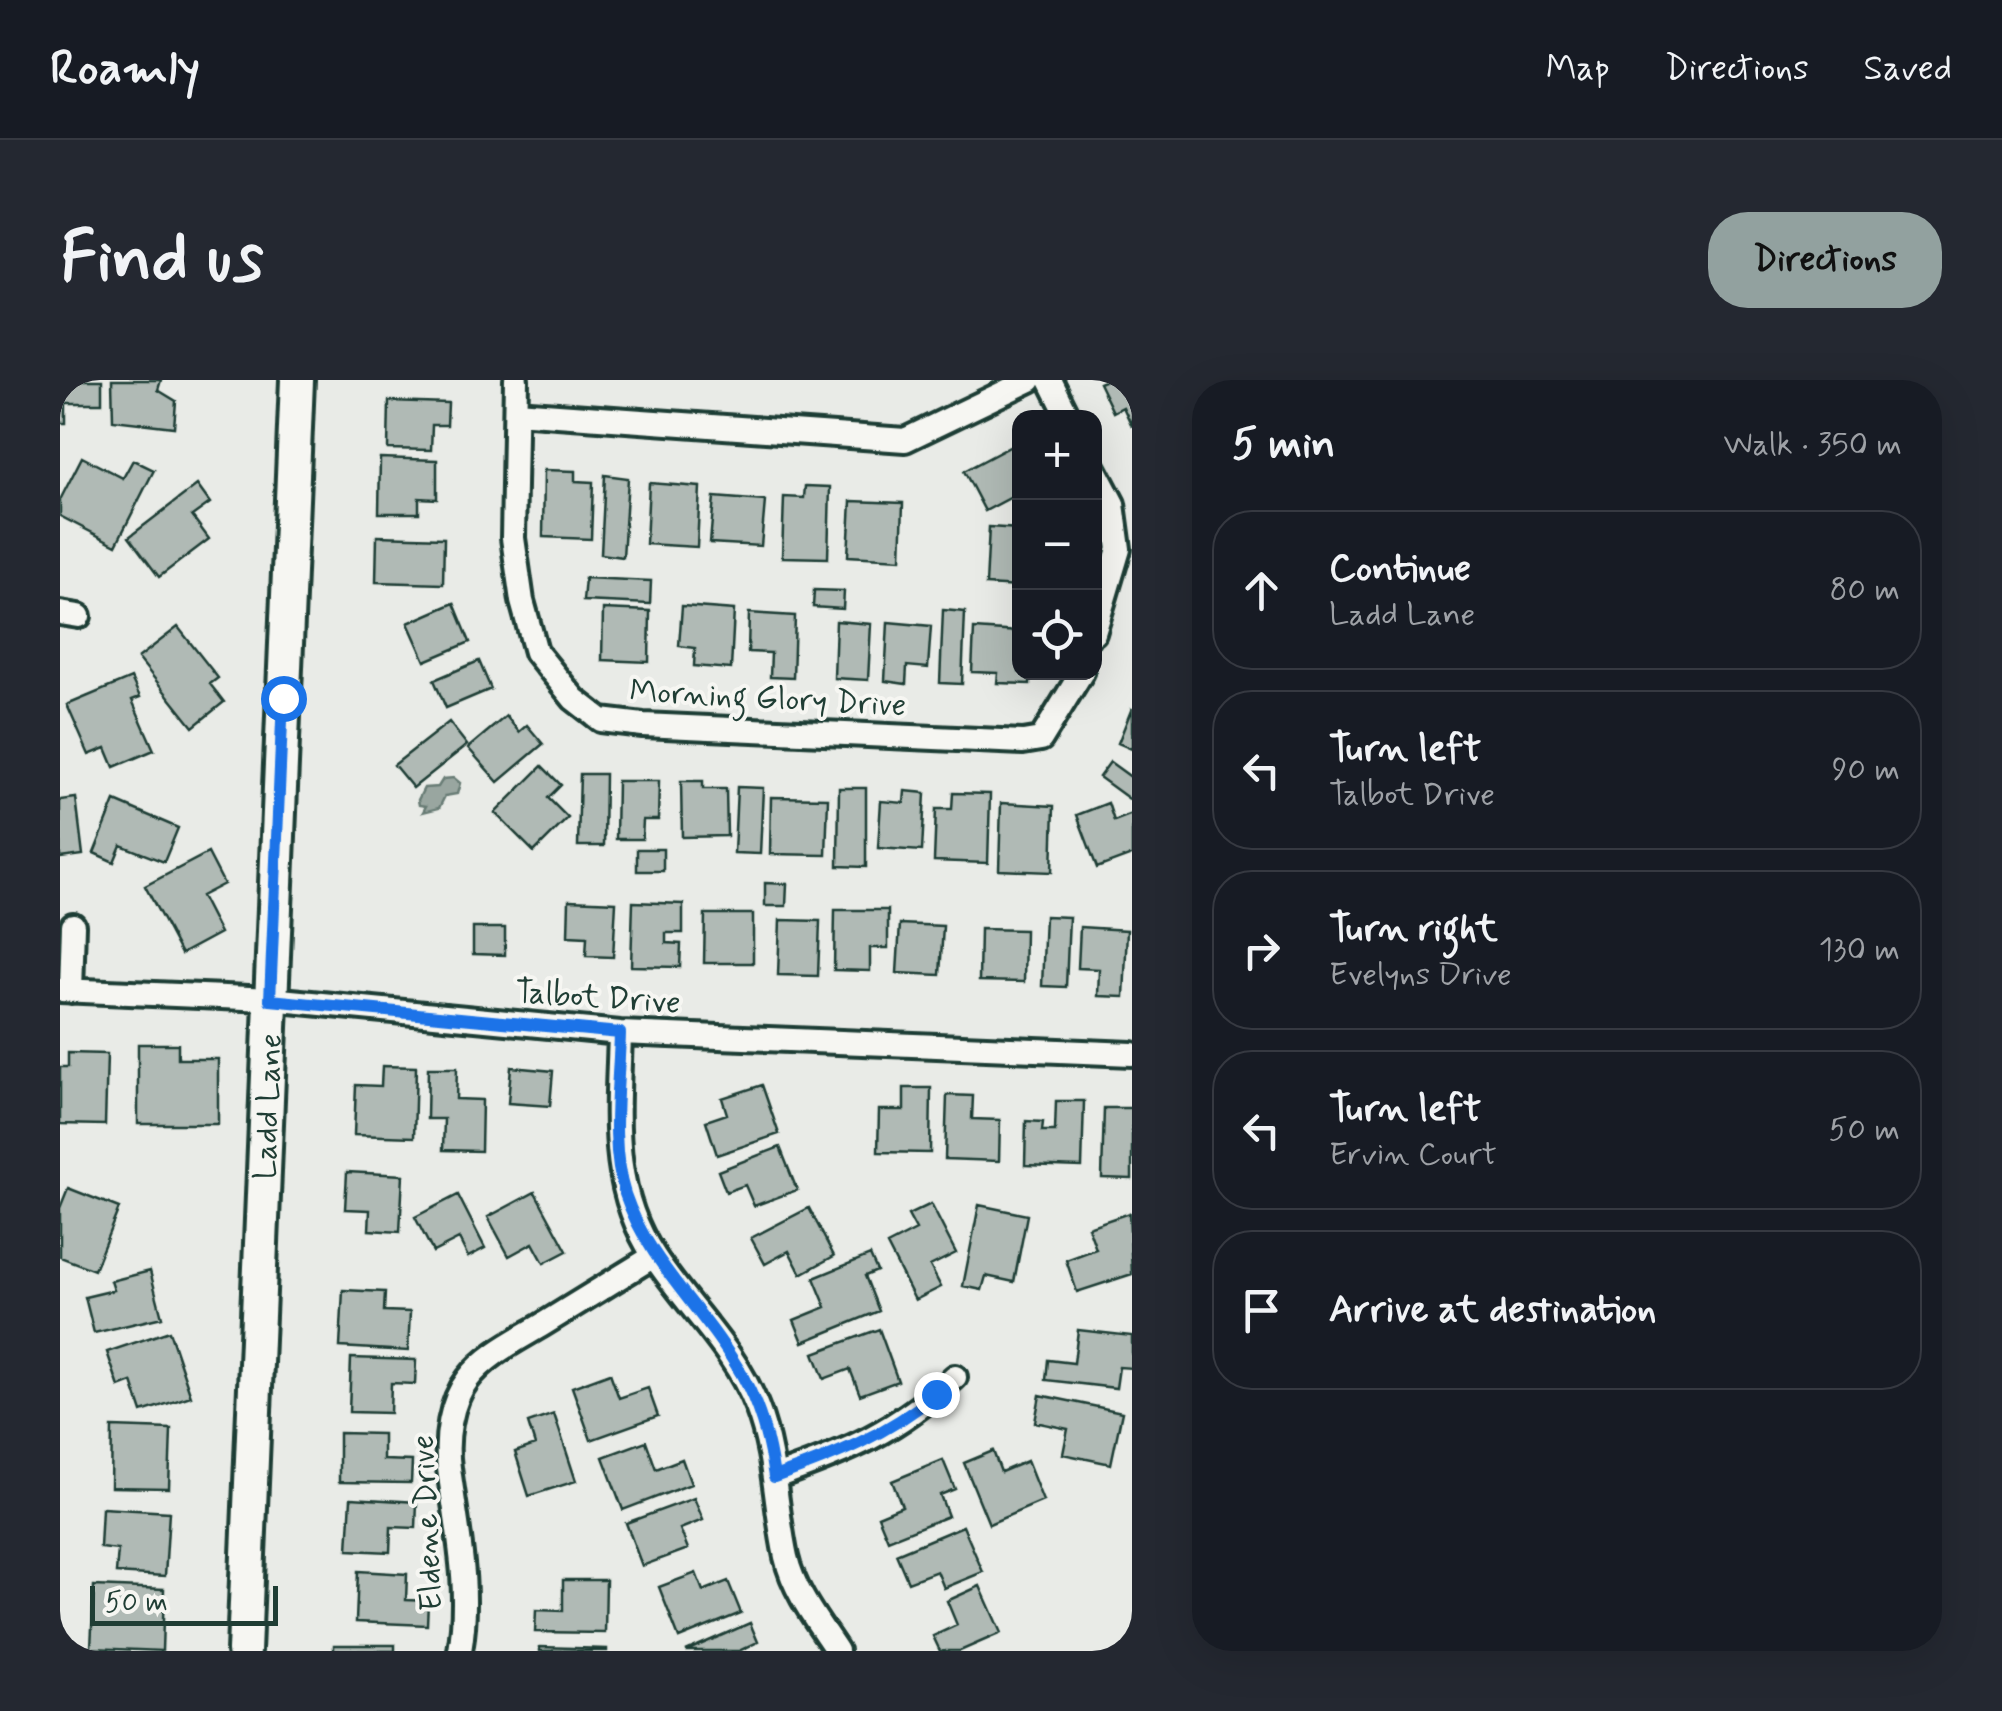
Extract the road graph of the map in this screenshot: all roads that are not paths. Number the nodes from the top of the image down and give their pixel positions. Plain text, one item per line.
1 (297, 380) edge
2 (516, 380) edge
3 (1030, 380) edge
4 (1050, 380) edge
5 (1065, 410) edge
6 (516, 412) junction
7 (1102, 483) edge
8 (1102, 605) edge
9 (1077, 680) edge
10 (73, 924) dead end
11 (66, 991) edge
12 (270, 1000) junction
13 (620, 1033) junction
14 (1132, 1054) edge
15 (654, 1256) junction
16 (954, 1377) dead end
17 (774, 1477) junction
18 (244, 1651) edge
19 (460, 1651) edge
20 (837, 1651) edge

1 - 12 street, Ladd Lane
2 - 6 street, Morning Glory Drive
3 - 6 street
4 - 5 street
6 - 9 street, Morning Glory Drive
7 - 8 street
10 - 11 street
11 - 12 street, Talbot Drive
12 - 13 street, Talbot Drive
12 - 18 street, Ladd Lane
13 - 14 street, Talbot Drive
13 - 15 street
15 - 17 street
15 - 19 street, Eldene Drive
16 - 17 street
17 - 20 street

